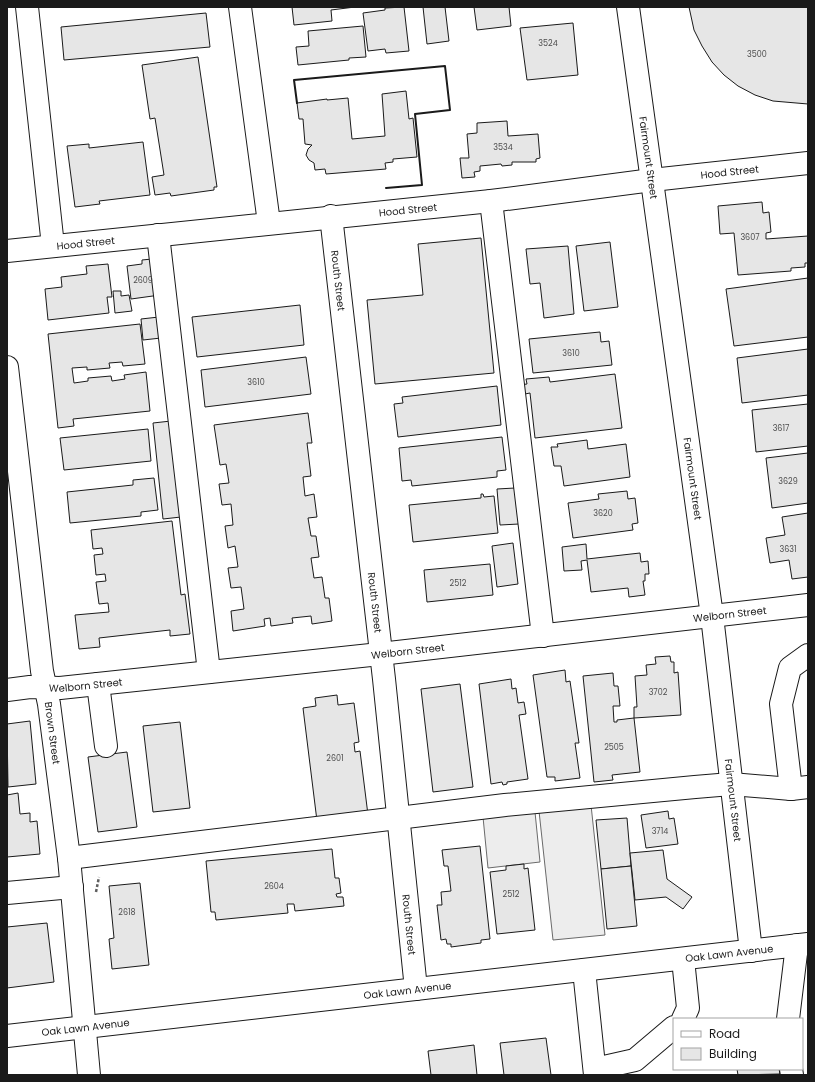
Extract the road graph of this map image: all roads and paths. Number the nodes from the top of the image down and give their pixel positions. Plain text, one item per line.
1 (27, 7) edge
2 (240, 7) edge
3 (628, 7) edge
4 (808, 163) edge
5 (652, 180) junction
6 (491, 201) junction
7 (331, 216) junction
8 (269, 223) junction
9 (158, 235) junction
10 (53, 246) junction
11 (7, 251) edge
12 (7, 367) edge
13 (13, 472) edge
14 (808, 605) edge
15 (712, 616) junction
16 (543, 636) junction
17 (380, 654) junction
18 (808, 655) edge
19 (209, 672) junction
20 (798, 677) edge
21 (98, 684) junction
22 (44, 688) junction
23 (7, 690) edge
24 (106, 746) dead end
25 (731, 784) junction
26 (799, 788) edge
27 (399, 820) junction
28 (69, 858) junction
29 (72, 887) junction
30 (7, 893) edge
31 (802, 945) edge
32 (751, 951) junction
33 (683, 959) junction
34 (584, 970) junction
35 (416, 989) junction
36 (683, 1018) edge
37 (788, 1018) edge
38 (85, 1027) junction
39 (673, 1028) edge
40 (7, 1036) edge
41 (595, 1072) edge
42 (90, 1075) edge

1 - 10 street
2 - 8 street
3 - 5 street, Fairmount Street
4 - 5 street, Hood Street
5 - 6 street, Hood Street
5 - 15 street, Fairmount Street
6 - 7 street, Hood Street
6 - 16 street
7 - 8 street, Hood Street
7 - 17 street, Routh Street
8 - 9 street, Hood Street
9 - 10 street, Hood Street
9 - 19 street
10 - 11 street, Hood Street
12 - 13 street, Brown Street
13 - 22 street, Brown Street
14 - 15 street, Welborn Street
15 - 16 street, Welborn Street
15 - 25 street, Fairmount Street
16 - 17 street, Welborn Street
17 - 19 street, Welborn Street
17 - 27 street, Routh Street
18 - 20 street
19 - 21 street, Welborn Street
20 - 26 street
21 - 22 street, Welborn Street
21 - 24 street
22 - 23 street, Welborn Street
22 - 28 street, Brown Street
25 - 26 street
25 - 27 street
25 - 32 street, Fairmount Street
27 - 28 street
27 - 35 street, Routh Street
28 - 29 street, Brown Street
29 - 30 street
29 - 38 street, Brown Street
31 - 32 street, Oak Lawn Avenue
31 - 37 street
32 - 33 street, Oak Lawn Avenue
33 - 34 street, Oak Lawn Avenue
33 - 36 street
34 - 35 street, Oak Lawn Avenue
34 - 41 street
35 - 38 street, Oak Lawn Avenue
38 - 40 street, Oak Lawn Avenue
38 - 42 street, Brown Street
39 - 41 street

